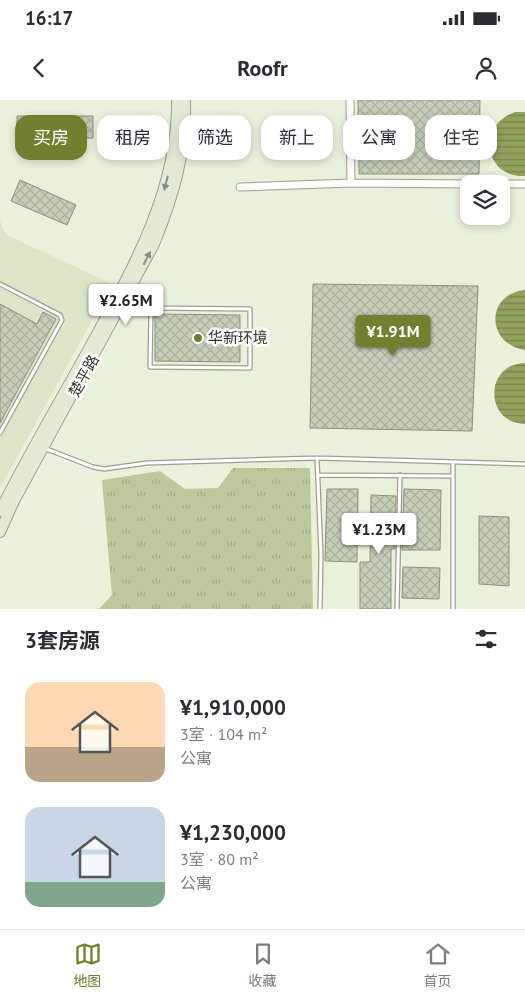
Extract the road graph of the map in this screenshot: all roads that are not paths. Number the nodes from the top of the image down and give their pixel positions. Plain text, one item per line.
1 (177, 100) edge
2 (185, 100) edge
3 (350, 100) edge
4 (351, 183) junction
5 (460, 184) edge
6 (510, 184) edge
7 (525, 184) edge
8 (240, 187) dead end
9 (0, 284) edge
10 (132, 288) junction
11 (151, 308) junction
12 (0, 433) edge
13 (40, 447) junction
14 (317, 458) junction
15 (453, 462) junction
16 (525, 464) edge
17 (318, 475) junction
18 (400, 475) junction
19 (453, 476) junction
20 (0, 511) edge
21 (0, 532) edge
22 (320, 609) edge
23 (398, 609) edge
24 (453, 609) edge

1 -> 13 main road, 楚平路
10 -> 2 main road, 楚平路
3 - 4 street
4 - 5 street
4 - 8 street
6 - 7 street
9 - 12 lane
10 - 11 lane
10 - 13 main road, 楚平路
11 - 11 lane
13 - 14 lane
13 - 20 main road, 楚平路
13 - 21 main road, 楚平路
14 - 15 lane
14 - 17 lane
15 - 16 lane
15 - 19 lane
17 - 18 lane
17 - 22 lane
18 - 19 lane
18 - 23 lane
19 - 24 lane

